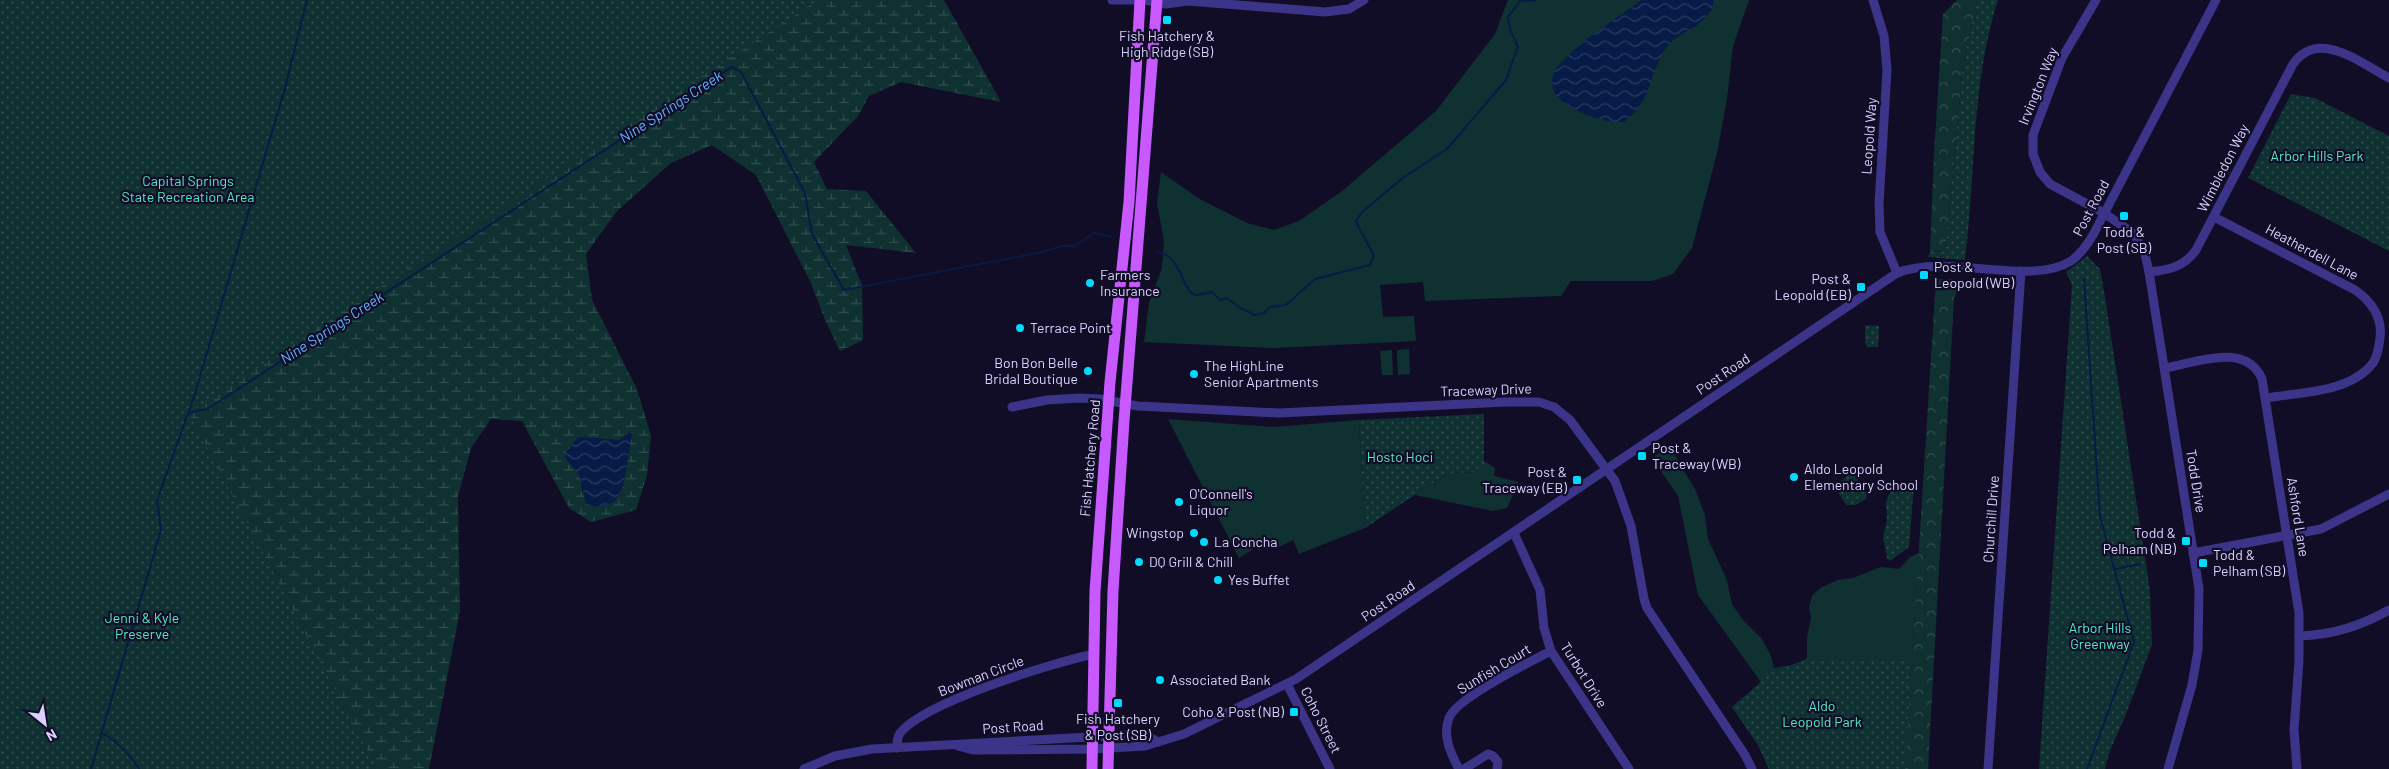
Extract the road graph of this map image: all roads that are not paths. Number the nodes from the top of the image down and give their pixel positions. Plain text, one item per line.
1 (1112, 0) edge
2 (1136, 0) edge
3 (1140, 0) edge
4 (1364, 0) edge
5 (1873, 0) edge
6 (2096, 0) edge
7 (2216, 0) edge
8 (1153, 1) edge
9 (1187, 1) edge
10 (1275, 4) edge
11 (2389, 78) edge
12 (2104, 213) junction
13 (2214, 217) junction
14 (2021, 271) junction
15 (2149, 272) junction
16 (1897, 273) junction
17 (2165, 368) junction
18 (2266, 398) junction
19 (1118, 403) junction
20 (1012, 407) dead end
21 (1606, 470) junction
22 (2389, 494) edge
23 (1514, 533) junction
24 (2287, 537) junction
25 (1098, 552) junction
26 (2193, 553) junction
27 (1113, 591) junction
28 (2389, 610) edge
29 (2299, 636) junction
30 (1551, 651) junction
31 (1094, 654) junction
32 (1287, 684) junction
33 (1108, 735) junction
34 (1093, 736) junction
35 (1158, 742) junction
36 (958, 746) junction
37 (897, 748) junction
38 (1108, 748) junction
39 (1092, 749) junction
40 (804, 769) edge
41 (1092, 769) edge
42 (1108, 769) edge
43 (1330, 769) edge
44 (1459, 769) edge
45 (1464, 769) edge
46 (1497, 769) edge
47 (1629, 769) edge
48 (1752, 769) edge
49 (1988, 769) edge
50 (2168, 769) edge
51 (2297, 769) edge

1 - 2 street
3 - 19 main road, Fish Hatchery Road
4 - 10 street
5 - 16 street, Leopold Way
6 - 12 street, Irvington Way
7 - 12 street, Post Road
8 - 9 street
8 - 19 main road, Fish Hatchery Road
9 - 10 street
11 - 13 street, Wimbledon Way
12 - 14 street, Post Road
12 - 15 street, Todd Drive
13 - 15 street, Wimbledon Way
13 - 18 street, Heatherdell Lane
14 - 16 street, Post Road
14 - 49 street, Churchill Drive
15 - 17 street, Todd Drive
16 - 21 street, Post Road
17 - 18 street, Ashford Lane
17 - 26 street, Todd Drive
18 - 24 street, Ashford Lane
19 - 20 street, Traceway Drive
19 - 21 street, Traceway Drive
19 - 25 main road, Fish Hatchery Road
19 - 27 main road, Fish Hatchery Road
21 - 23 street, Post Road
21 - 48 street, Traceway Drive
22 - 24 street
23 - 30 street, Turbot Drive
23 - 32 street, Post Road
24 - 26 street
24 - 29 street, Ashford Lane
25 - 27 main road
25 - 31 main road, Fish Hatchery Road
26 - 50 street, Todd Drive
27 - 33 main road, Fish Hatchery Road
28 - 29 street
29 - 51 street, Ashford Lane
30 - 44 street, Sunfish Court
30 - 47 street, Turbot Drive
31 - 34 main road, Fish Hatchery Road
31 - 37 street, Bowman Circle
32 - 35 street, Post Road
32 - 43 street, Coho Street
33 - 34 street, Post Road
33 - 35 street, Post Road
33 - 38 main road, Fish Hatchery Road
34 - 36 street, Post Road
34 - 39 main road, Fish Hatchery Road
35 - 38 street, Post Road
36 - 37 street, Post Road
36 - 39 street, Post Road
37 - 40 street, Post Road
38 - 39 street, Post Road
38 - 42 main road, Fish Hatchery Road
39 - 41 main road, Fish Hatchery Road
45 - 46 street

